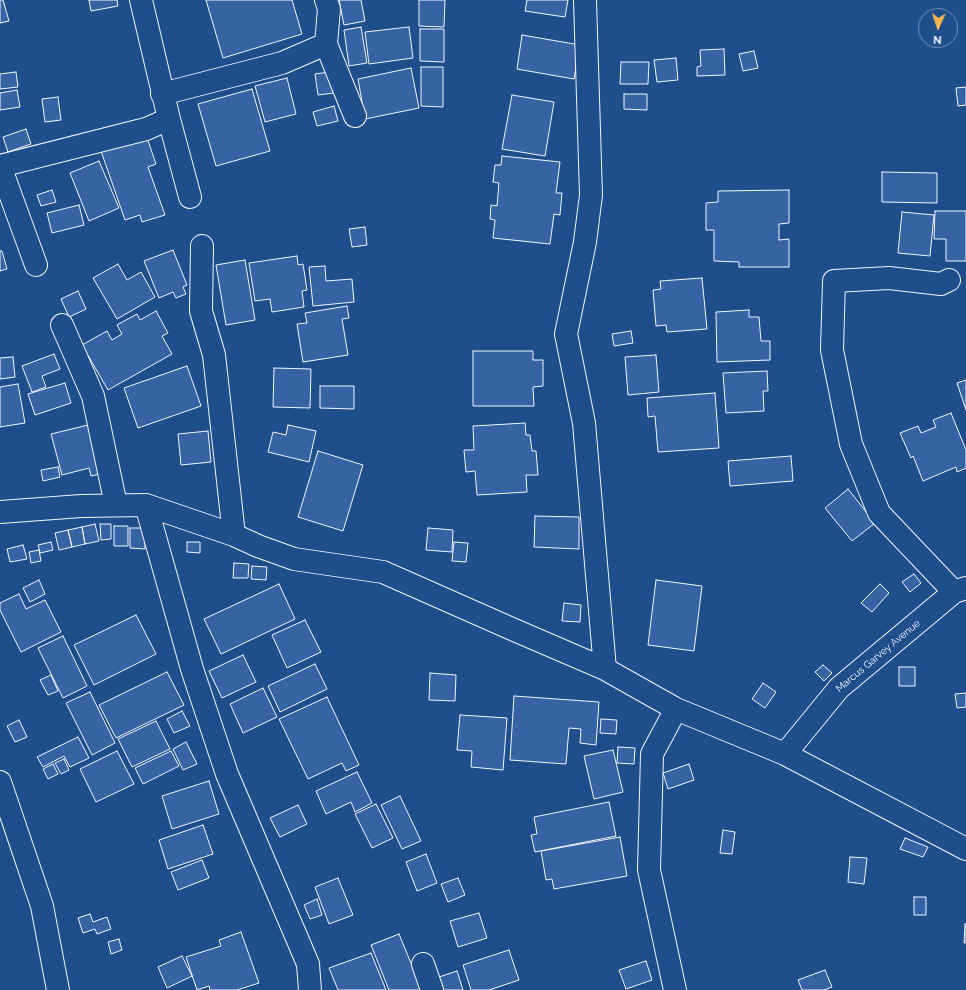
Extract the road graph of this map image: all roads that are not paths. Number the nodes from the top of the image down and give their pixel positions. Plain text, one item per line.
1 (141, 0) edge
2 (326, 0) edge
3 (585, 0) edge
4 (326, 44) junction
5 (162, 94) junction
6 (355, 116) dead end
7 (169, 119) junction
8 (0, 166) edge
9 (190, 197) dead end
10 (202, 246) dead end
11 (36, 265) dead end
12 (949, 280) dead end
13 (62, 325) dead end
14 (116, 505) junction
15 (146, 505) junction
16 (0, 512) edge
17 (234, 535) junction
18 (960, 590) edge
19 (605, 669) junction
20 (676, 709) junction
21 (785, 754) junction
22 (0, 782) edge
23 (966, 849) edge
24 (423, 964) dead end
25 (58, 990) edge
26 (310, 990) edge
27 (432, 990) edge
28 (675, 990) edge

1 - 5 street
2 - 4 street
3 - 19 street
4 - 5 street
4 - 6 street
5 - 7 street
7 - 8 street
7 - 9 street
8 - 11 street
10 - 17 street
12 - 18 street
13 - 14 street
14 - 15 street
14 - 16 street
15 - 17 street
15 - 26 street
17 - 19 street
18 - 21 street, Marcus Garvey Avenue
19 - 20 street
20 - 21 street
20 - 28 street
21 - 23 street
22 - 25 street
24 - 27 street

